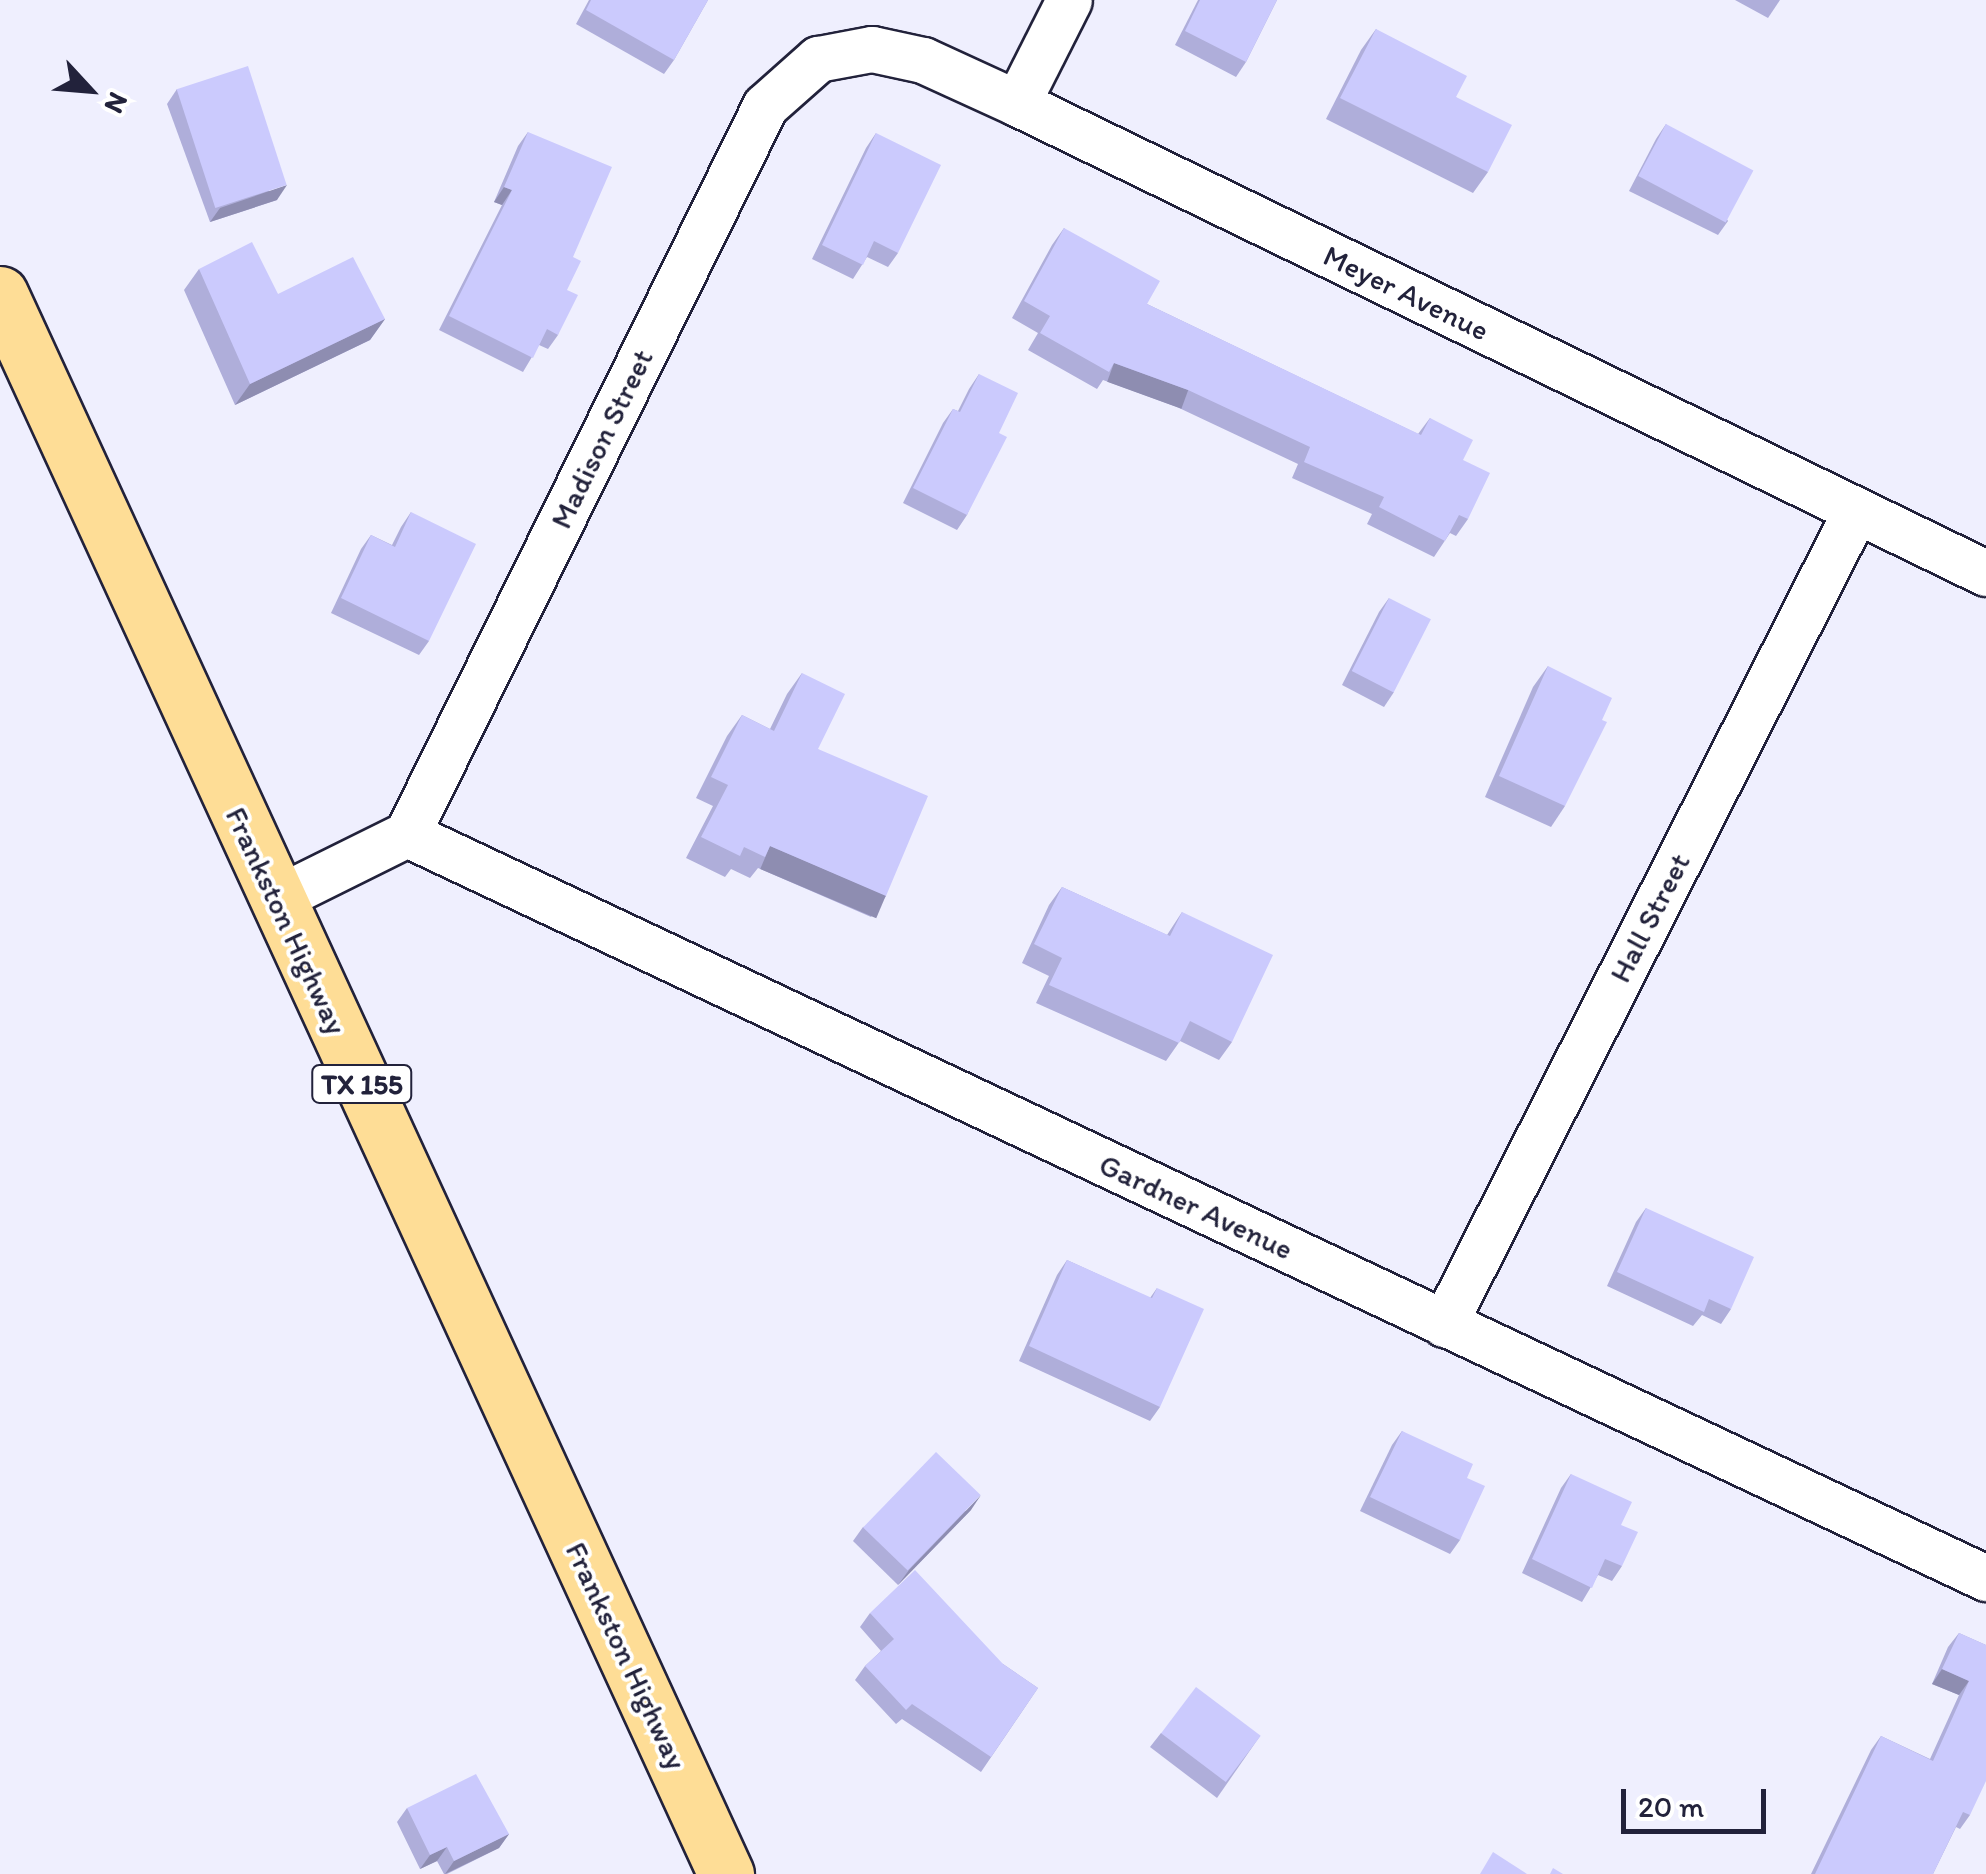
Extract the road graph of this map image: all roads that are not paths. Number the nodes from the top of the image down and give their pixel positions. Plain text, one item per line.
1 (1069, 0) edge
2 (818, 60) joint
3 (1017, 103) junction
4 (0, 294) edge
5 (1855, 512) junction
6 (1986, 573) edge
7 (407, 834) junction
8 (276, 898) junction
9 (1444, 1324) junction
10 (1986, 1578) edge
11 (726, 1874) edge

1 - 3 street
2 - 3 street, Meyer Avenue
2 - 7 street, Madison Street
3 - 5 street, Meyer Avenue
4 - 8 main road, Frankston Highway / TX 155
5 - 6 street, Meyer Avenue
5 - 9 street, Hall Street
7 - 8 street
7 - 9 street, Gardner Avenue
8 - 11 main road, Frankston Highway / TX 155
9 - 10 street, Gardner Avenue

